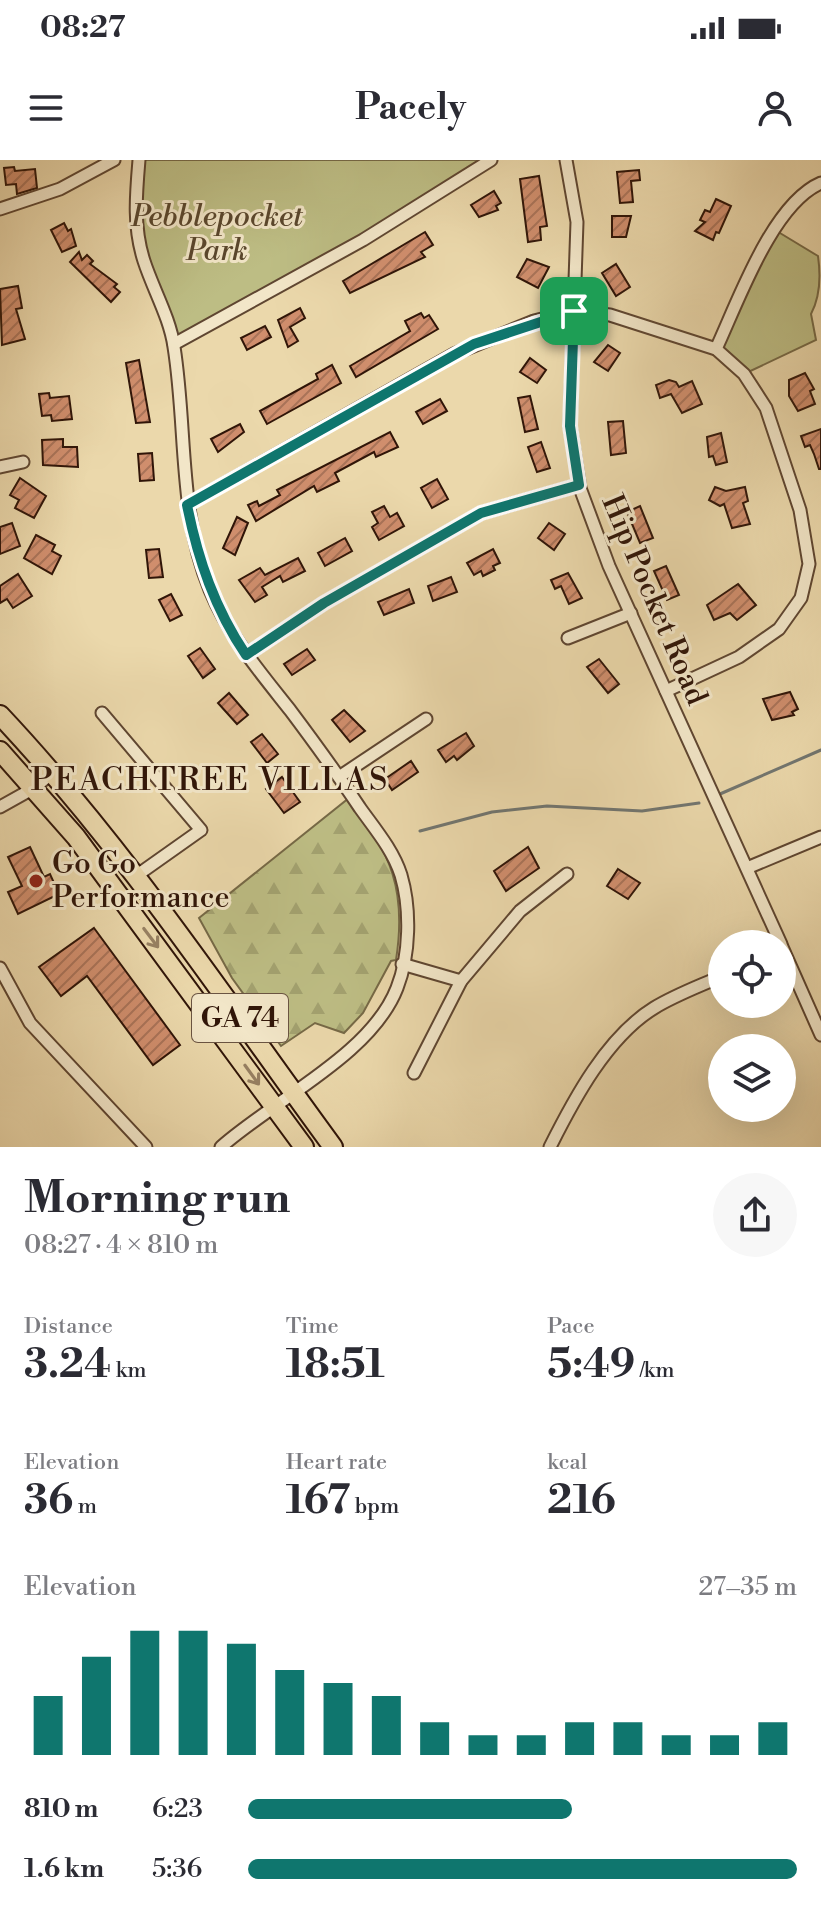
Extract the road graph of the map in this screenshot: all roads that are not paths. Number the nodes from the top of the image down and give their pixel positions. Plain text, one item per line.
1 (114, 160) edge
2 (139, 160) edge
3 (491, 160) edge
4 (566, 160) edge
5 (821, 183) edge
6 (0, 209) edge
7 (574, 311) junction
8 (174, 344) junction
9 (716, 349) junction
10 (23, 462) dead end
11 (0, 467) edge
12 (579, 485) junction
13 (187, 505) junction
14 (631, 613) junction
15 (568, 638) dead end
16 (246, 655) junction
17 (666, 691) junction
18 (102, 713) dead end
19 (0, 715) edge
20 (426, 719) dead end
21 (0, 751) edge
22 (53, 772) junction
23 (339, 777) junction
24 (27, 793) junction
25 (0, 807) edge
26 (821, 837) edge
27 (747, 868) junction
28 (567, 874) dead end
29 (136, 876) junction
30 (774, 930) edge
31 (402, 964) junction
32 (0, 968) edge
33 (796, 979) edge
34 (461, 981) junction
35 (708, 983) edge
36 (821, 1035) edge
37 (414, 1073) dead end
38 (292, 1091) junction
39 (273, 1105) junction
40 (146, 1147) edge
41 (221, 1147) edge
42 (304, 1147) edge
43 (333, 1147) edge
44 (550, 1147) edge

1 - 6 street
2 - 8 street
3 - 8 street
4 - 7 street, Hip Pocket Road
5 - 9 street
7 - 9 street
7 - 12 street, Hip Pocket Road
7 - 13 street
8 - 13 street
9 - 17 street
10 - 11 street
12 - 14 street, Hip Pocket Road
12 - 16 street
13 - 16 street
14 - 15 street
14 - 17 street, Hip Pocket Road
16 - 23 street
17 - 27 street, Hip Pocket Road
18 - 29 street
19 - 22 main road, GA 74
20 - 23 street
21 - 24 main road, GA 74
22 - 24 street
22 - 29 main road, GA 74
23 - 31 street
24 - 25 street
24 -> 39 main road, GA 74
26 - 27 street
27 - 30 street, Hip Pocket Road
28 - 34 street
29 - 38 main road, GA 74
31 - 34 street
31 - 38 street
32 - 40 street
33 - 36 street, Hip Pocket Road
34 - 37 street
35 - 44 street
38 - 39 street
38 - 43 main road, GA 74
39 - 41 street
39 - 42 main road, GA 74

